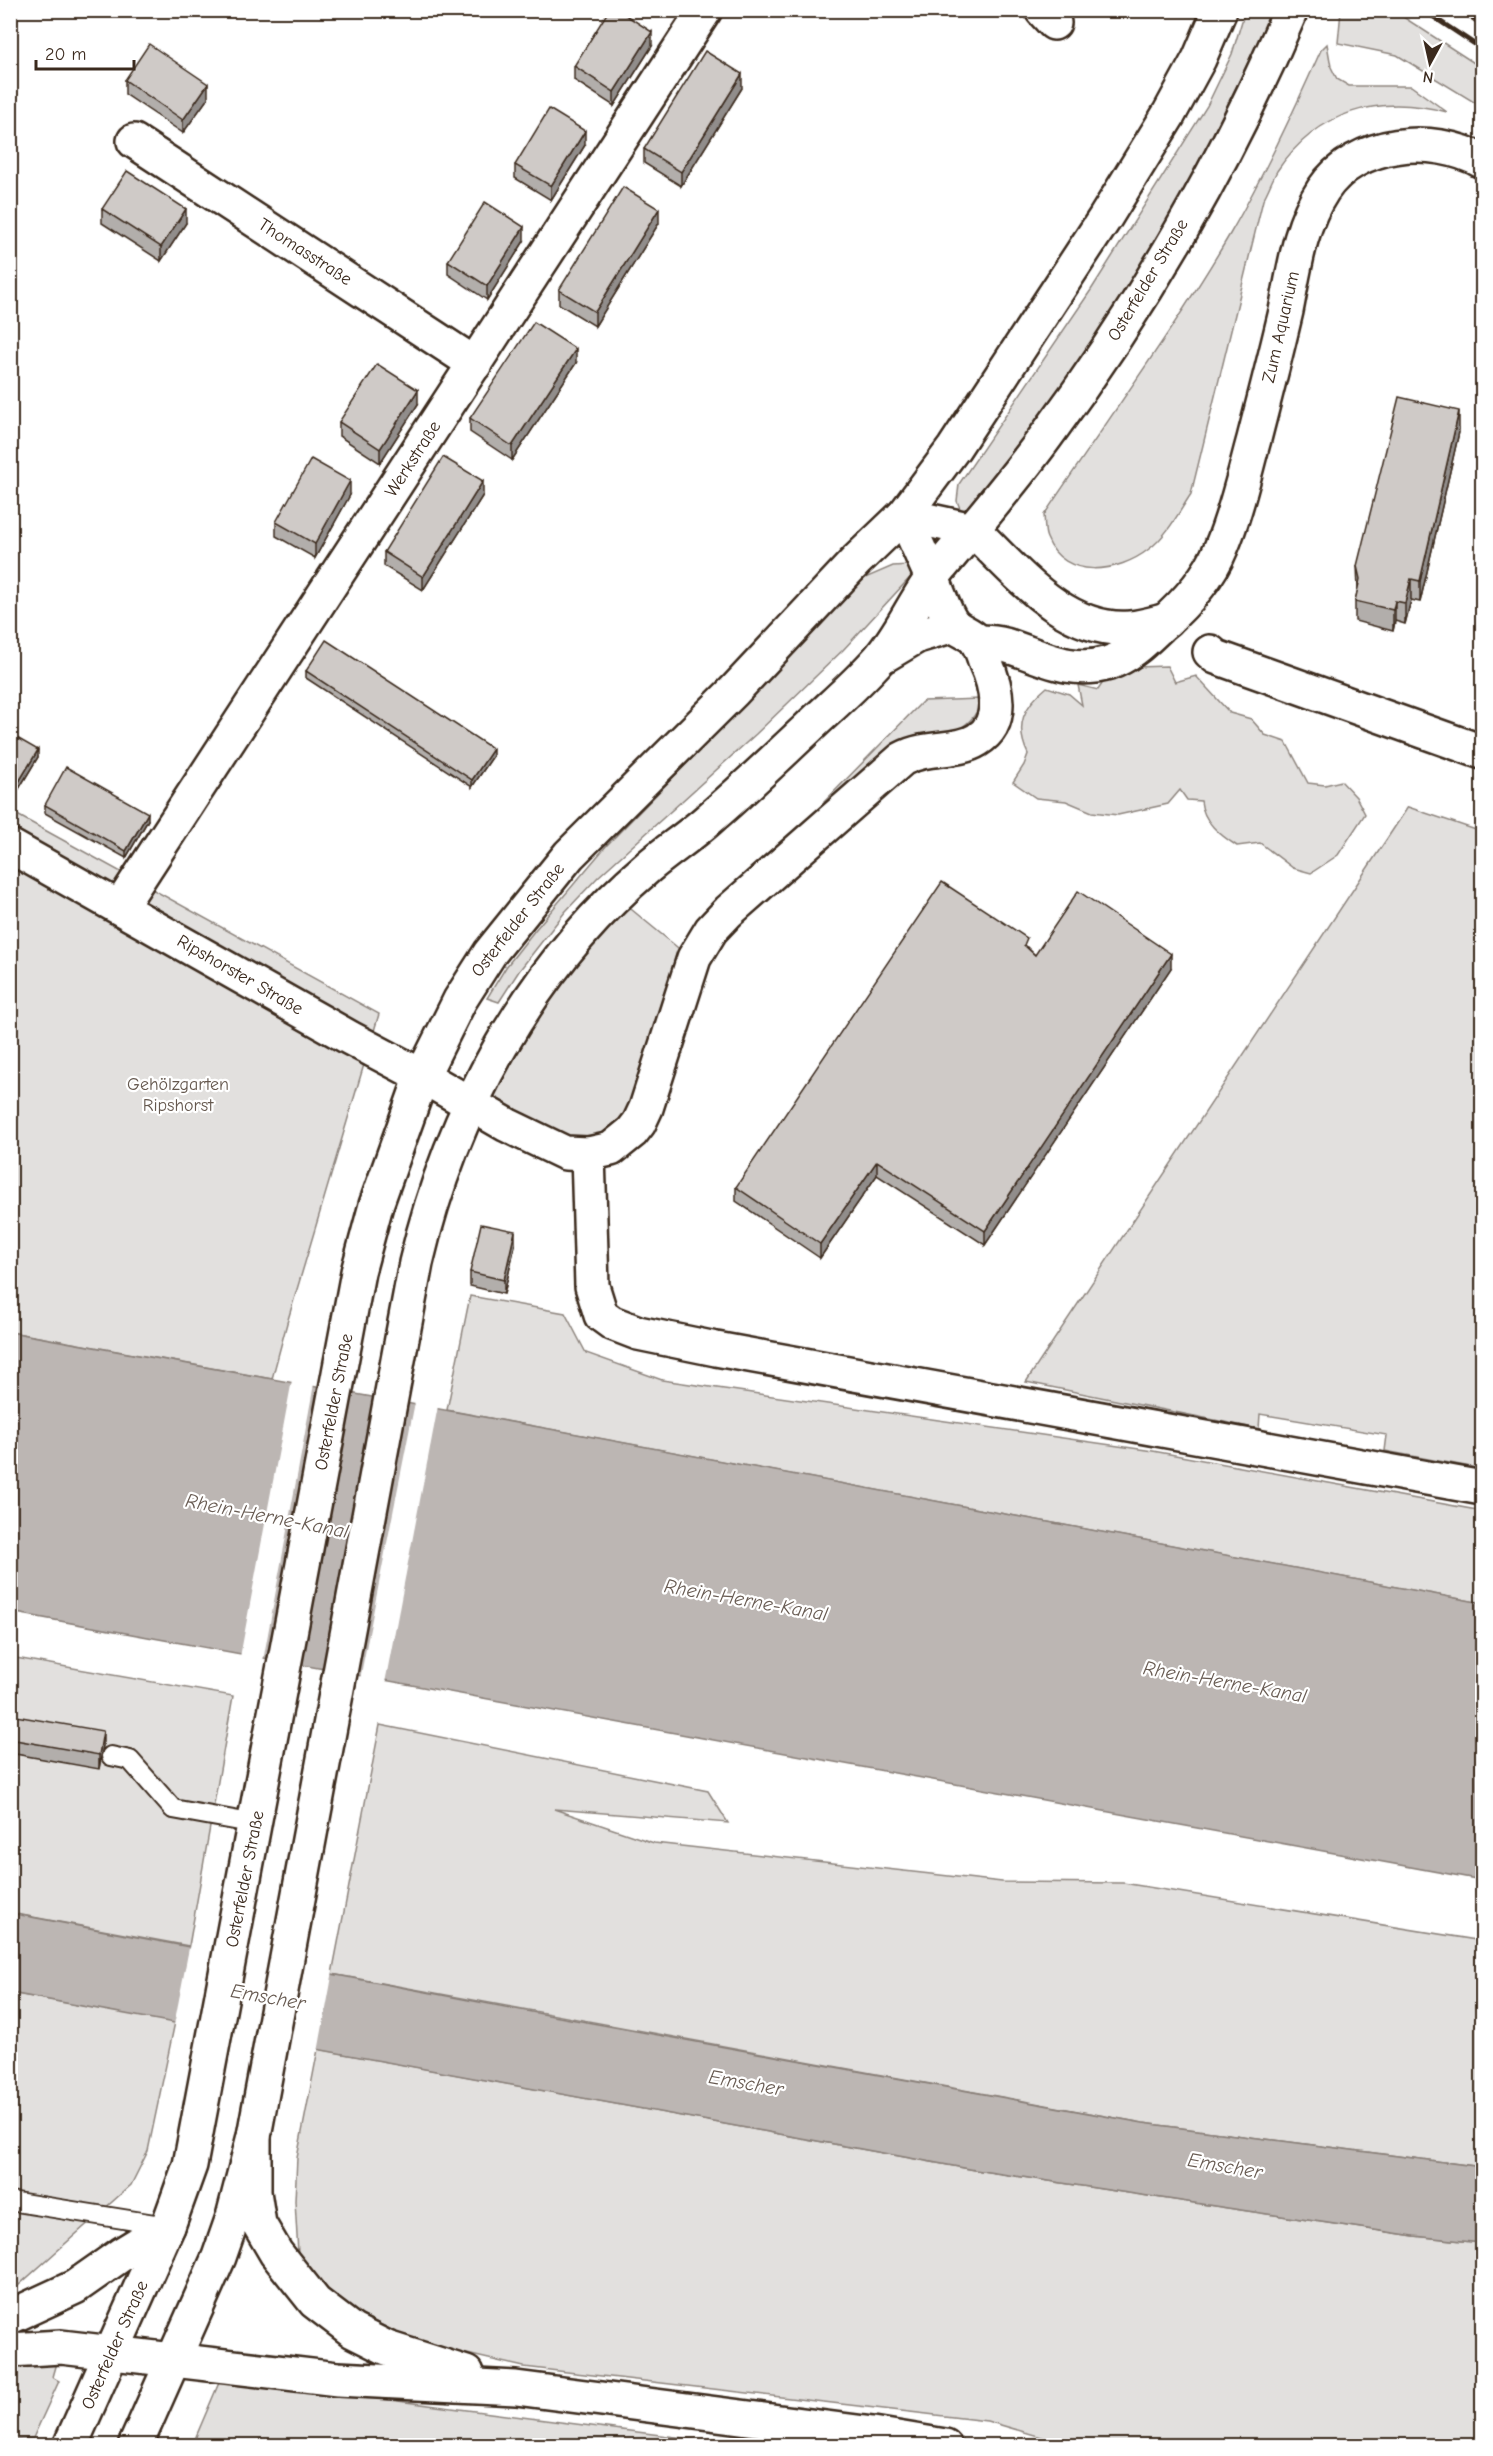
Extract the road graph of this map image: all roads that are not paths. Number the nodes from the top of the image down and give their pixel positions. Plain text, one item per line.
1 (705, 10) edge
2 (1220, 10) edge
3 (1291, 10) edge
4 (134, 141) dead end
5 (1482, 161) edge
6 (475, 364) junction
7 (904, 515) junction
8 (973, 530) junction
9 (932, 578) junction
10 (1167, 620) junction
11 (966, 633) junction
12 (1210, 652) dead end
13 (881, 657) junction
14 (1482, 752) edge
15 (10, 846) edge
16 (120, 907) junction
17 (422, 1076) junction
18 (470, 1104) junction
19 (588, 1154) junction
20 (1482, 1488) edge
21 (111, 1756) dead end
22 (256, 1824) junction
23 (256, 2123) junction
24 (10, 2201) edge
25 (168, 2226) junction
26 (10, 2317) edge
27 (10, 2350) edge
28 (112, 2352) junction
29 (175, 2360) junction
30 (516, 2388) junction
31 (70, 2445) edge
32 (135, 2445) edge
33 (945, 2445) edge

1 - 6 main road, Werkstraße
2 - 7 main road, Osterfelder Straße
3 - 8 main road, Osterfelder Straße
4 - 6 main road, Thomasstraße
5 - 10 main road, Zum Aquarium
6 - 16 main road, Werkstraße
7 - 8 main road
7 - 9 main road
7 - 17 main road, Osterfelder Straße
8 - 9 main road, Osterfelder Straße
8 - 10 main road
9 - 11 main road
9 - 13 main road, Osterfelder Straße
10 - 11 main road, Zum Aquarium
11 - 13 main road
11 - 19 main road
12 - 14 main road
13 - 18 main road, Osterfelder Straße
15 - 16 main road, Ripshorster Straße
16 - 17 main road, Ripshorster Straße
17 - 18 main road, Ripshorster Straße
17 - 22 main road, Osterfelder Straße
18 - 19 main road
18 - 23 main road, Osterfelder Straße
19 - 20 main road
21 - 22 lane
22 - 25 main road, Osterfelder Straße
23 - 29 main road, Osterfelder Straße
23 - 30 main road
24 - 25 lane
25 - 26 main road
25 - 28 main road, Osterfelder Straße
27 - 28 main road
28 - 29 main road
28 - 31 main road, Osterfelder Straße
29 - 30 main road
29 - 32 main road, Osterfelder Straße
30 - 33 main road

